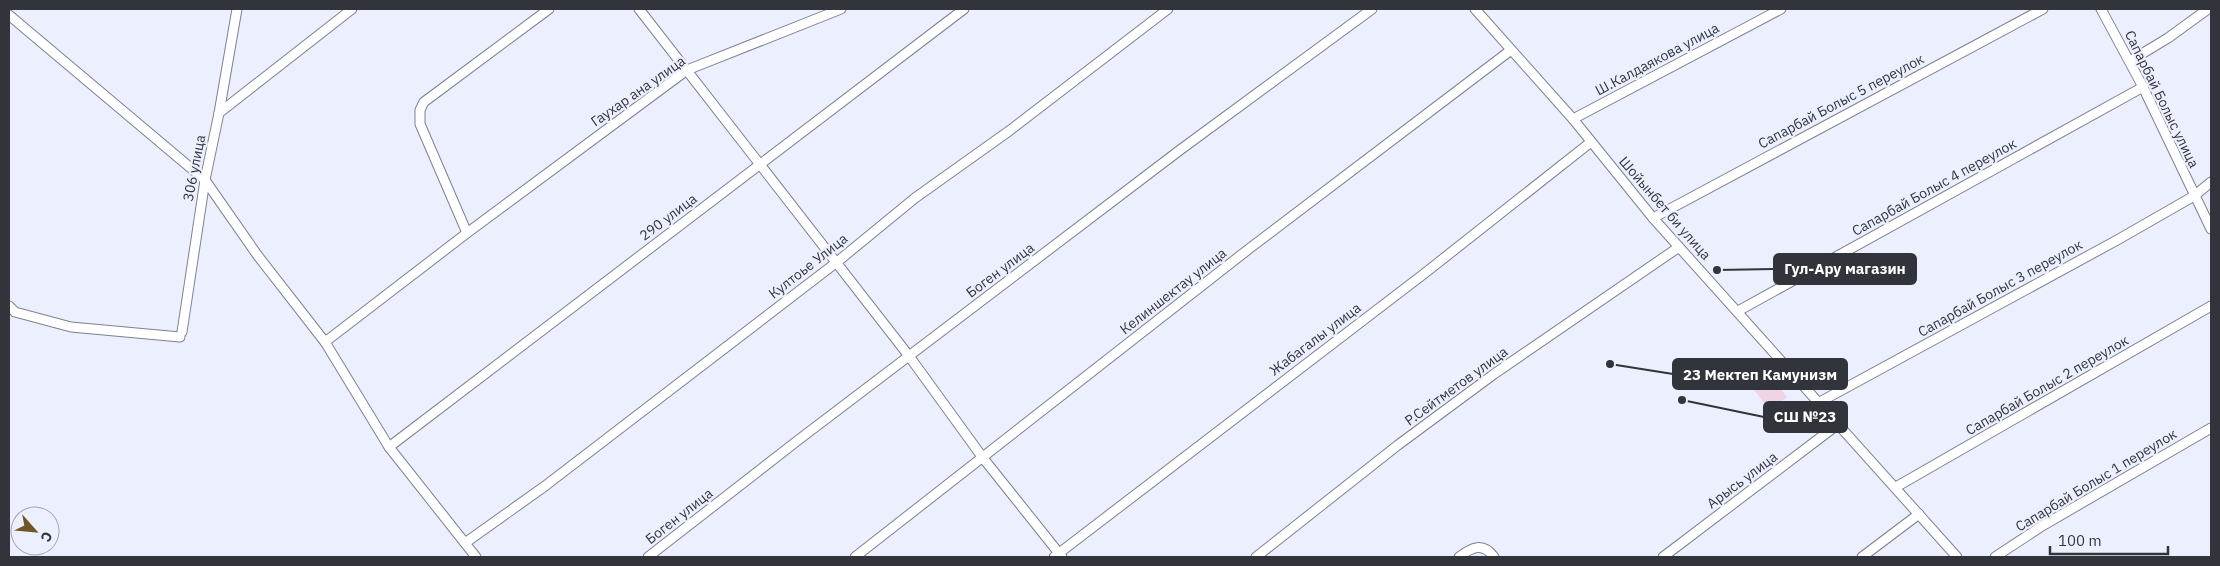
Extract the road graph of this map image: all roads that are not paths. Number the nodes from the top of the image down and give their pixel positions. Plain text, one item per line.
1 (237, 9) edge
2 (352, 9) edge
3 (549, 9) edge
4 (639, 9) edge
5 (841, 9) edge
6 (964, 9) edge
7 (1168, 9) edge
8 (1372, 9) edge
9 (1475, 9) edge
10 (1781, 9) edge
11 (2043, 9) edge
12 (2101, 9) edge
13 (2208, 9) edge
14 (9, 15) edge
15 (1511, 50) junction
16 (2130, 61) junction
17 (687, 70) junction
18 (2143, 87) junction
19 (220, 113) junction
20 (1573, 119) junction
21 (1591, 142) junction
22 (760, 164) junction
23 (205, 180) junction
24 (2211, 182) edge
25 (2194, 196) junction
26 (1653, 218) junction
27 (2211, 229) edge
28 (466, 233) junction
29 (1679, 247) junction
30 (837, 262) junction
31 (9, 306) edge
32 (2211, 306) edge
33 (1738, 311) junction
34 (325, 342) junction
35 (909, 356) junction
36 (1818, 403) junction
37 (1837, 425) junction
38 (2211, 428) edge
39 (389, 447) junction
40 (983, 458) junction
41 (1896, 487) junction
42 (1919, 514) junction
43 (465, 543) junction
44 (1058, 556) edge
45 (476, 557) edge
46 (648, 557) edge
47 (855, 557) edge
48 (1256, 557) edge
49 (1459, 557) edge
50 (1494, 557) edge
51 (1663, 557) edge
52 (1862, 557) edge
53 (1957, 557) edge
54 (1995, 557) edge

1 - 19 street, 306 улица
2 - 19 street
3 - 28 street
4 - 17 street
5 - 17 street, Гаухар ана улица
6 - 22 street, 290 улица
7 - 30 street, Култоье Улица
8 - 35 street, Боген улица
9 - 15 street, Шойынбет би улица
10 - 20 street, Ш.Калдаякова улица
11 - 26 street, Сапарбай Болыс 5 переулок
12 - 16 street, Сапарбай Болыс улица
13 - 16 street
14 - 23 street
15 - 20 street, Шойынбет би улица
15 - 40 street, Келиншектау улица
16 - 18 street, Сапарбай Болыс улица
17 - 22 street
17 - 28 street, Гаухар ана улица
18 - 25 street, Сапарбай Болыс улица
18 - 33 street, Сапарбай Болыс 4 переулок
19 - 23 street, 306 улица
20 - 21 street, Шойынбет би улица
21 - 26 street, Шойынбет би улица
21 - 44 street, Жабагалы улица
22 - 30 street
22 - 39 street, 290 улица
23 - 31 street, 306 улица
23 - 34 street
24 - 25 street, Сапарбай Болыс 3 переулок
25 - 27 street, Сапарбай Болыс улица
25 - 36 street, Сапарбай Болыс 3 переулок
26 - 29 street, Шойынбет би улица
28 - 34 street, Гаухар ана улица
29 - 33 street, Шойынбет би улица
29 - 48 street, Р.Сейтметов улица
30 - 35 street
30 - 43 street, Култоье Улица
32 - 41 street, Сапарбай Болыс 2 переулок
33 - 36 street, Шойынбет би улица
34 - 39 street
35 - 40 street
35 - 46 street, Боген улица
36 - 37 street, Шойынбет би улица
37 - 41 street, Шойынбет би улица
37 - 51 street, Арысь улица
38 - 54 street, Сапарбай Болыс 1 переулок
39 - 43 street
40 - 44 street
40 - 47 street, Келиншектау улица
41 - 42 street, Шойынбет би улица
42 - 52 street
42 - 53 street, Шойынбет би улица
43 - 45 street
49 - 50 street

